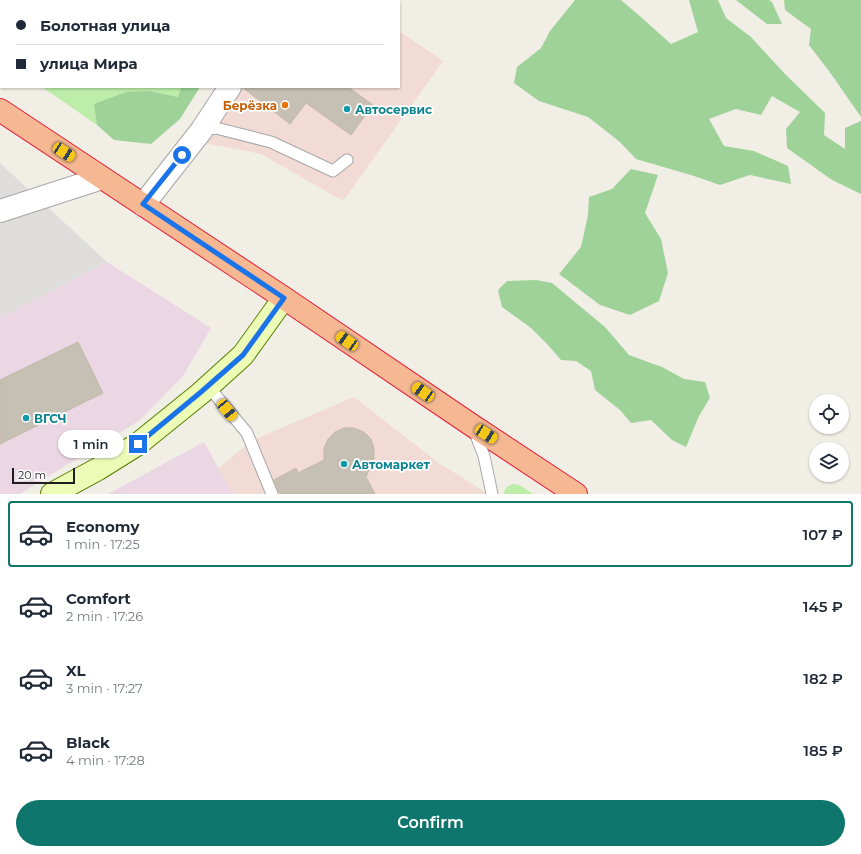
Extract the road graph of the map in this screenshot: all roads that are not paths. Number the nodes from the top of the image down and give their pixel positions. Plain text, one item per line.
1 (229, 88) edge
2 (0, 110) edge
3 (201, 131) junction
4 (347, 160) dead end
5 (102, 178) junction
6 (143, 204) junction
7 (0, 211) edge
8 (284, 298) junction
9 (208, 386) junction
10 (473, 426) junction
11 (52, 494) edge
12 (272, 494) edge
13 (492, 494) edge
14 (576, 494) edge

1 - 3 street
2 - 5 highway
3 - 4 lane
3 - 6 street
5 - 6 highway
5 - 7 street
6 - 8 highway
8 - 9 main road
8 - 10 highway
9 - 11 main road
9 - 12 lane
10 - 13 lane
10 - 14 highway

